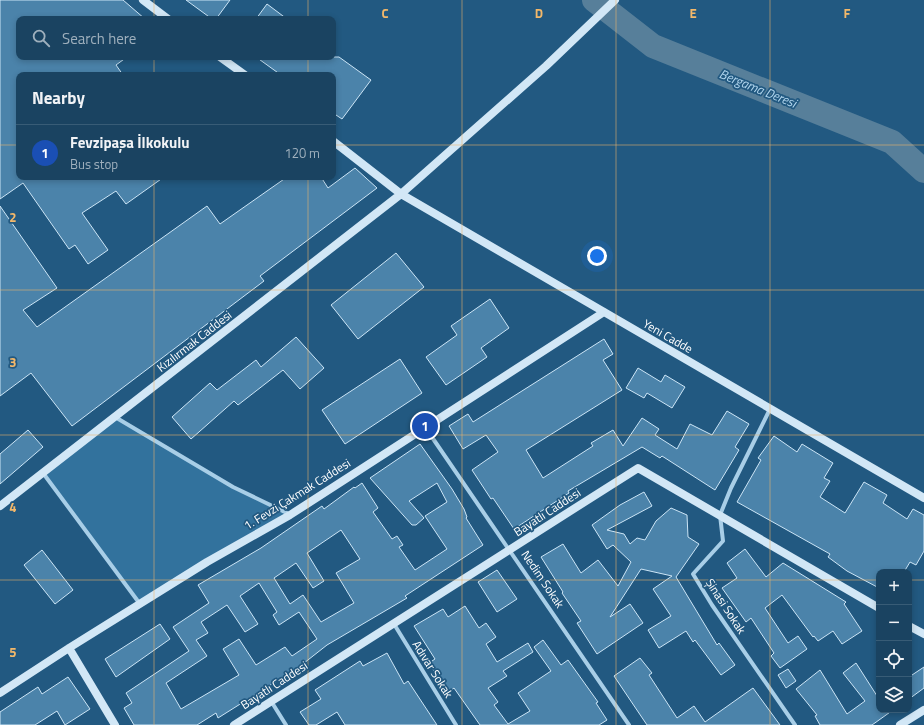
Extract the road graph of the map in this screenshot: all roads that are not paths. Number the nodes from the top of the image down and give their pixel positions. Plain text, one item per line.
1 (143, 0) edge
2 (615, 0) edge
3 (164, 16) edge
4 (224, 60) edge
5 (240, 72) edge
6 (336, 143) edge
7 (401, 194) junction
8 (604, 312) junction
9 (770, 409) junction
10 (115, 417) junction
11 (425, 426) junction
12 (43, 473) junction
13 (924, 498) edge
14 (0, 506) edge
15 (290, 515) junction
16 (720, 515) junction
17 (511, 550) junction
18 (140, 604) junction
19 (876, 606) edge
20 (394, 623) junction
21 (912, 628) edge
22 (924, 634) edge
23 (69, 648) junction
24 (0, 693) edge
25 (271, 701) junction
26 (924, 710) edge
27 (114, 725) edge
28 (234, 725) edge
29 (286, 725) edge
30 (456, 725) edge
31 (629, 725) edge
32 (796, 725) edge
33 (900, 725) edge

1 - 3 street
2 - 7 street, Kızılırmak Caddesi
4 - 5 street
6 - 7 street, Yeni Cadde
7 - 8 street, Yeni Cadde
7 - 10 street, Kızılırmak Caddesi
8 - 9 street, Yeni Cadde
8 - 11 street, 1. Fevzi Çakmak Caddesi
9 - 13 street, Yeni Cadde
9 - 16 street, Şinasi Sokak
10 - 12 street, Kızılırmak Caddesi
10 - 15 street
11 - 15 street, 1. Fevzi Çakmak Caddesi
11 - 17 street, Nedim Sokak
12 - 14 street, Kızılırmak Caddesi
12 - 18 street
15 - 18 street, 1. Fevzi Çakmak Caddesi
16 - 17 street, Bayatlı Caddesi
16 - 19 street, Bayatlı Caddesi
16 - 32 street, Şinasi Sokak
17 - 20 street, Bayatlı Caddesi
17 - 31 street, Nedim Sokak
18 - 23 street, 1. Fevzi Çakmak Caddesi
20 - 25 street, Bayatlı Caddesi
20 - 30 street, Adıvar Sokak
21 - 22 street
23 - 24 street, 1. Fevzi Çakmak Caddesi
23 - 27 street
25 - 28 street, Bayatlı Caddesi
25 - 29 street
26 - 33 street

